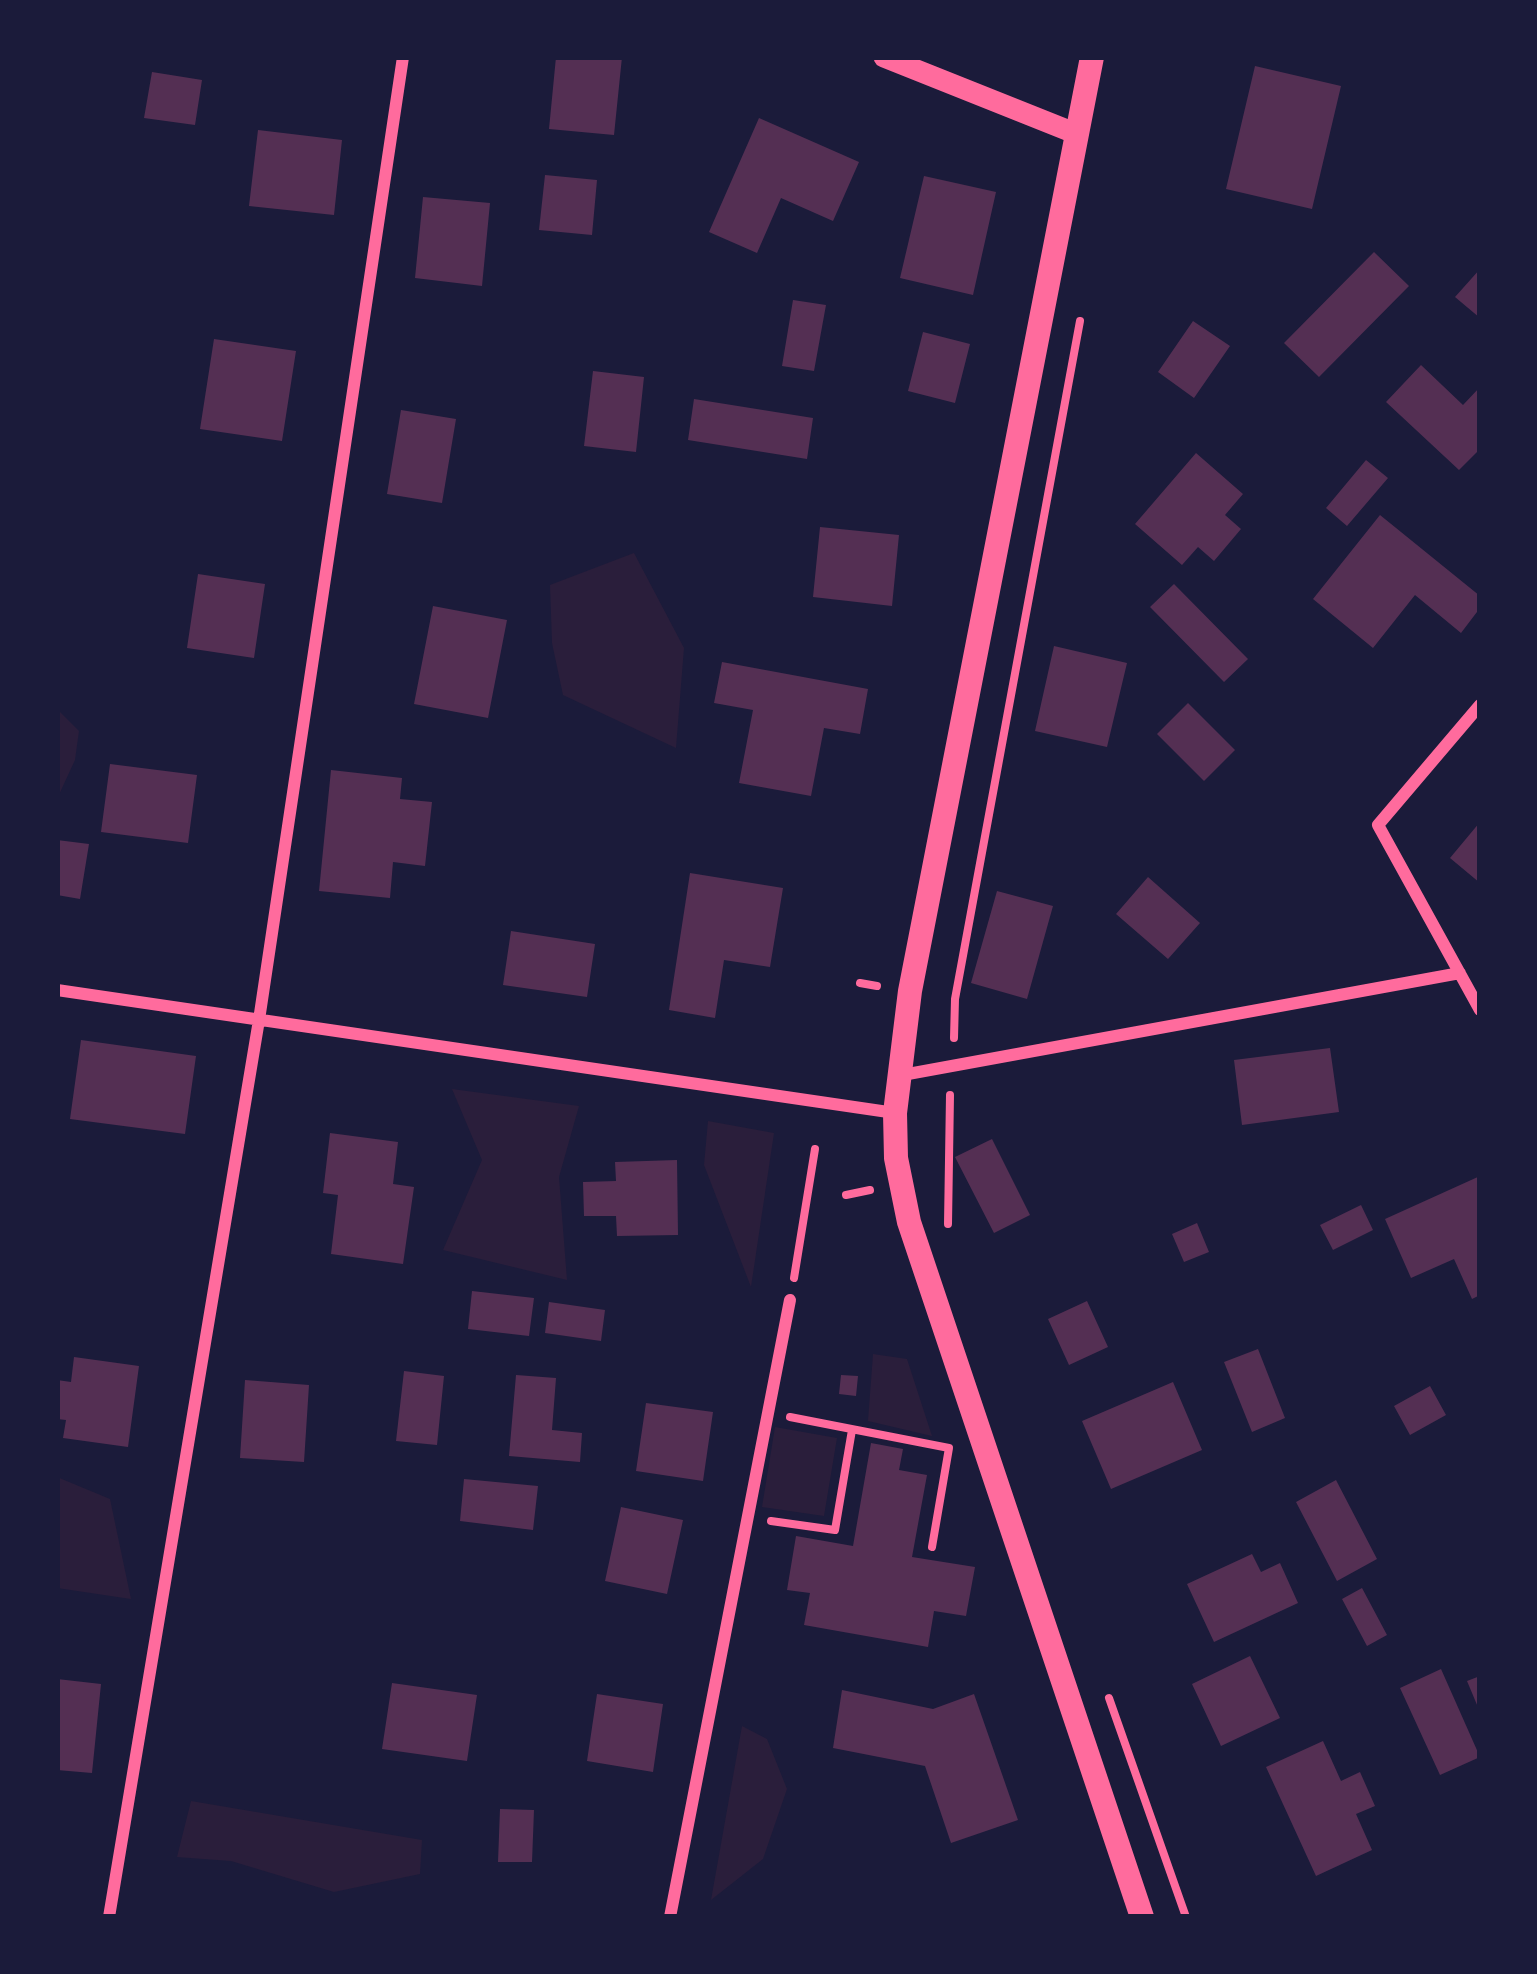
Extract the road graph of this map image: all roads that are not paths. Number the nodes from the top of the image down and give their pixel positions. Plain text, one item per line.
1 (403, 57) edge
2 (884, 57) edge
3 (1092, 57) edge
4 (1077, 134) junction
5 (1480, 705) edge
6 (1460, 973) junction
7 (57, 990) edge
8 (1480, 1010) edge
9 (259, 1020) junction
10 (896, 1076) junction
11 (895, 1113) junction
12 (790, 1300) road end
13 (109, 1917) edge
14 (670, 1917) edge
15 (1142, 1917) edge

1 - 9 street
2 - 4 street
3 - 4 main road
4 - 10 main road
5 - 6 street
6 - 8 street
6 - 10 street
7 - 9 street
9 - 11 street
9 - 13 street
10 - 11 main road
11 - 15 main road
12 - 14 street

